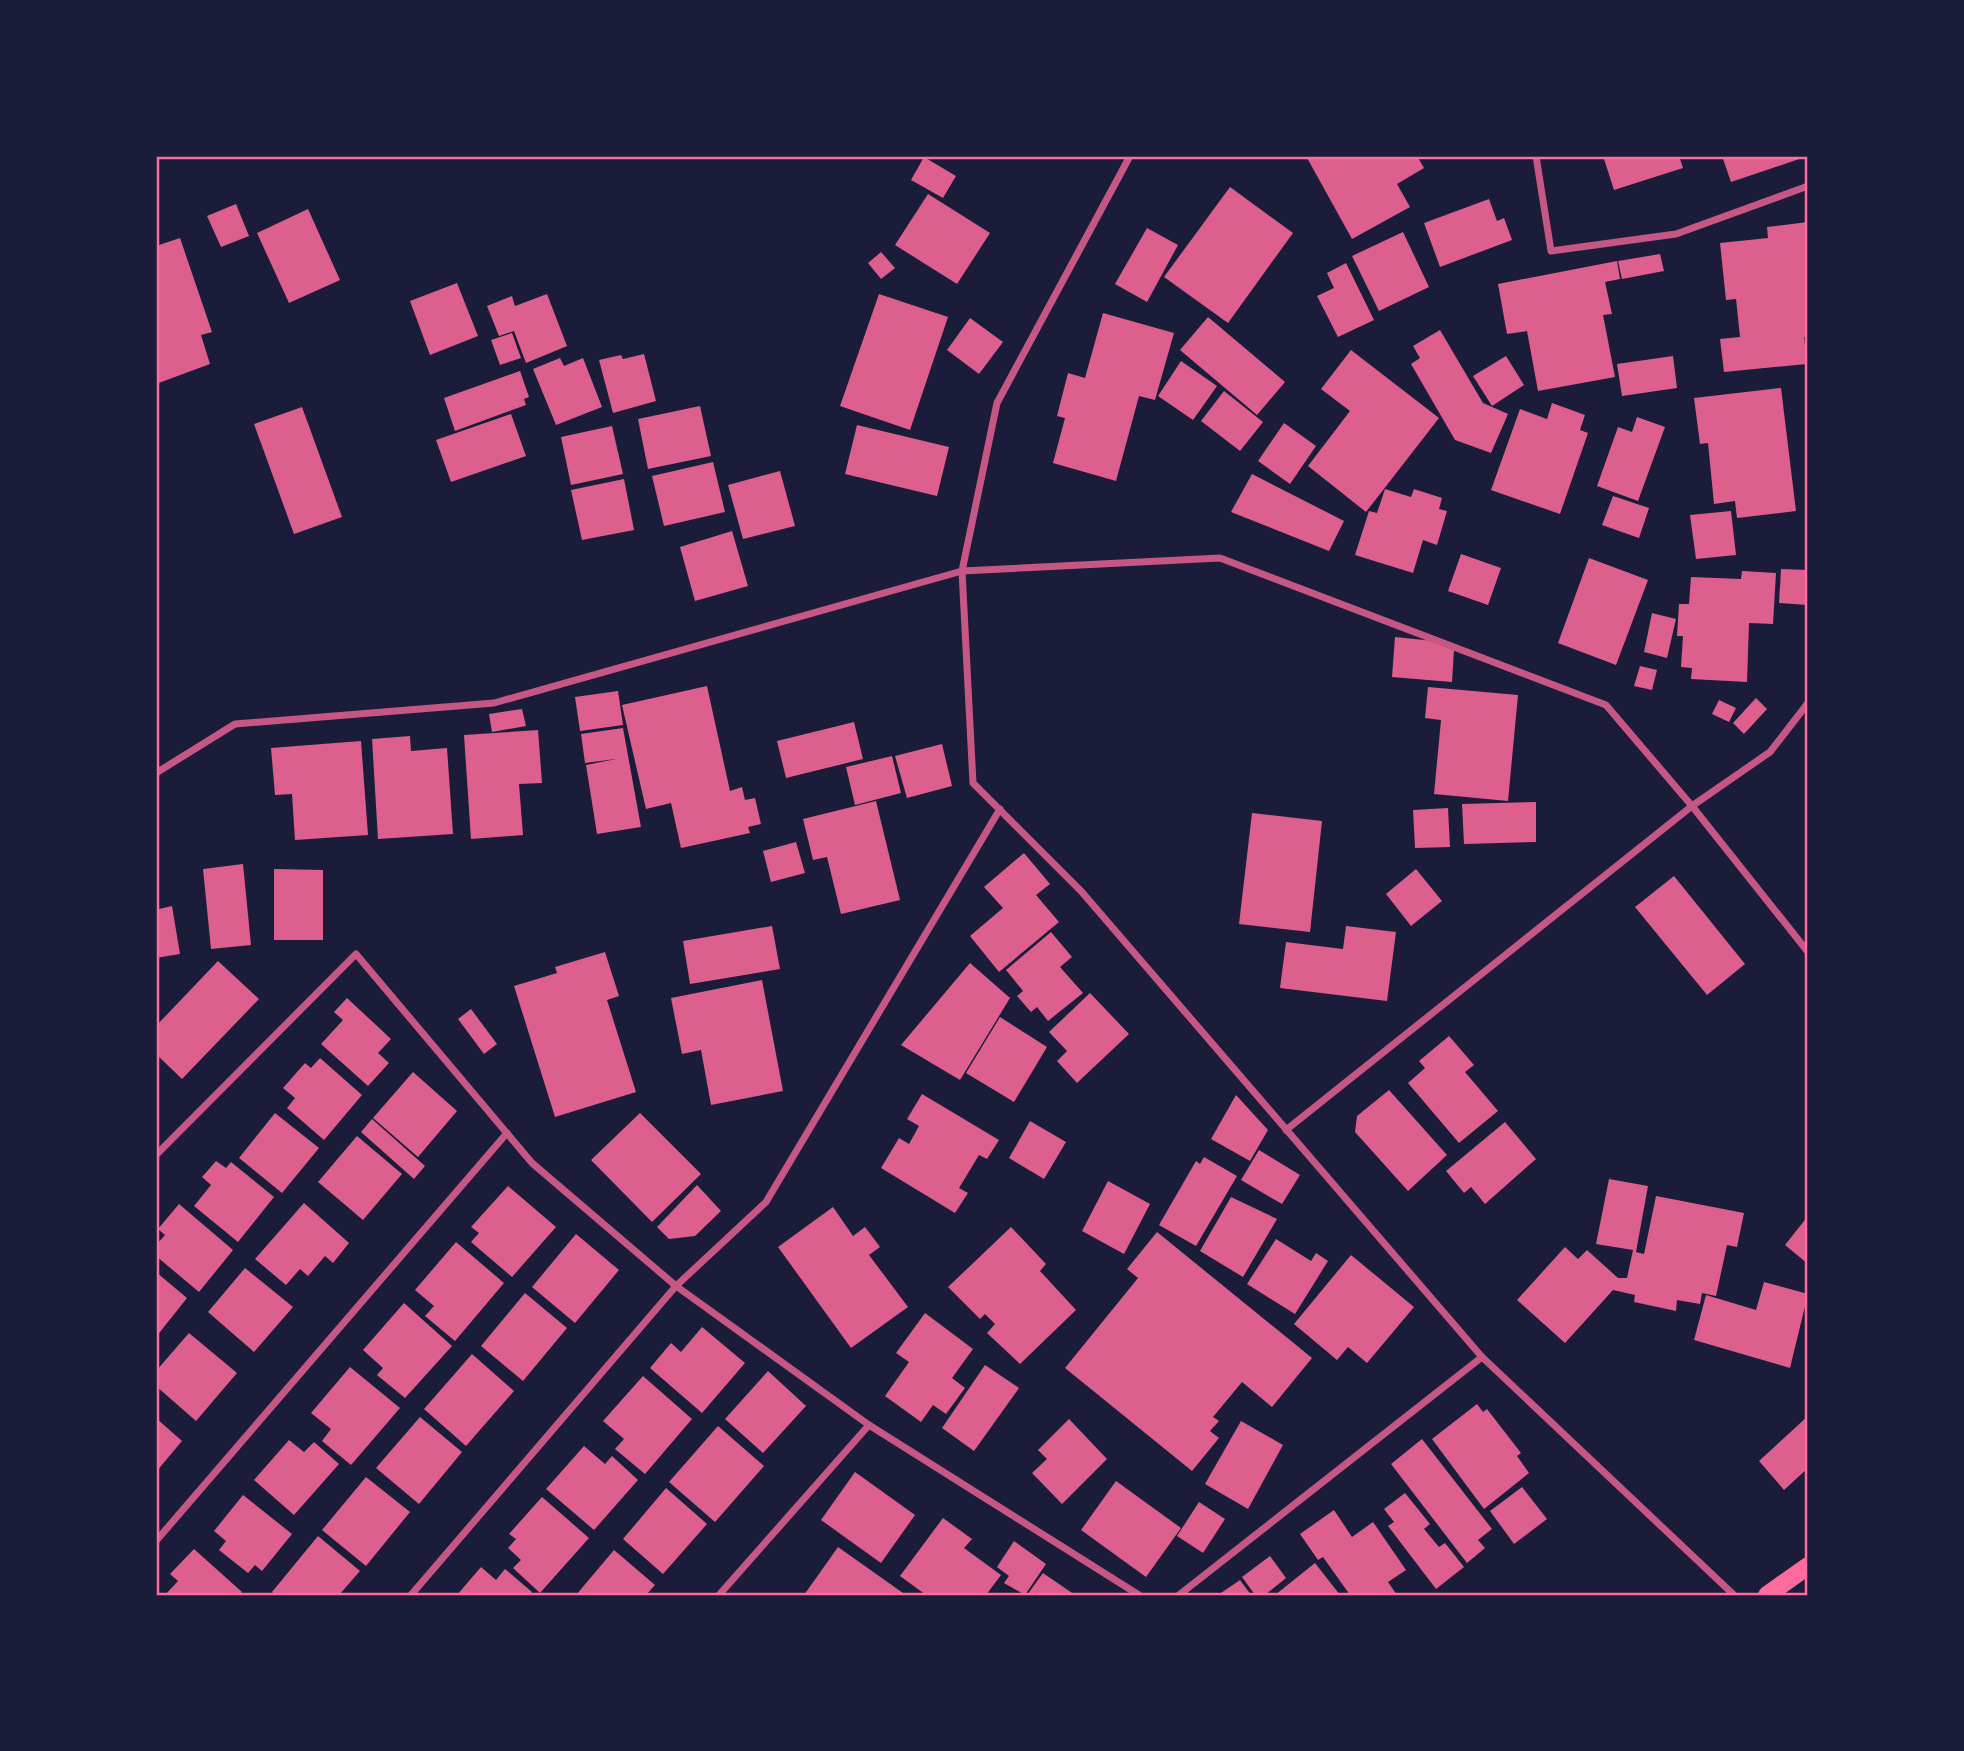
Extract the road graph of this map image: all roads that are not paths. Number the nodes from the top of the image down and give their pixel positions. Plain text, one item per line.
1 (1130, 156) edge
2 (1536, 156) edge
3 (1808, 186) edge
4 (962, 571) junction
5 (1808, 703) edge
6 (156, 773) edge
7 (1692, 806) junction
8 (1000, 809) junction
9 (1808, 952) edge
10 (1286, 1130) junction
11 (507, 1133) junction
12 (156, 1155) edge
13 (676, 1286) junction
14 (1482, 1357) junction
15 (869, 1425) junction
16 (156, 1541) edge
17 (1808, 1566) edge
18 (411, 1595) edge
19 (719, 1595) edge
20 (1139, 1595) edge
21 (1179, 1595) edge
22 (1734, 1595) edge
23 (1767, 1595) edge

1 - 4 street
2 - 3 street
4 - 6 street
4 - 7 street
4 - 8 street
5 - 7 street
7 - 9 street
7 - 10 street
8 - 10 street
8 - 13 street
10 - 14 street
11 - 12 street
11 - 13 street
11 - 16 street
13 - 15 street
13 - 18 street
14 - 21 street
14 - 22 street
15 - 19 street
15 - 20 street
17 - 23 main road

